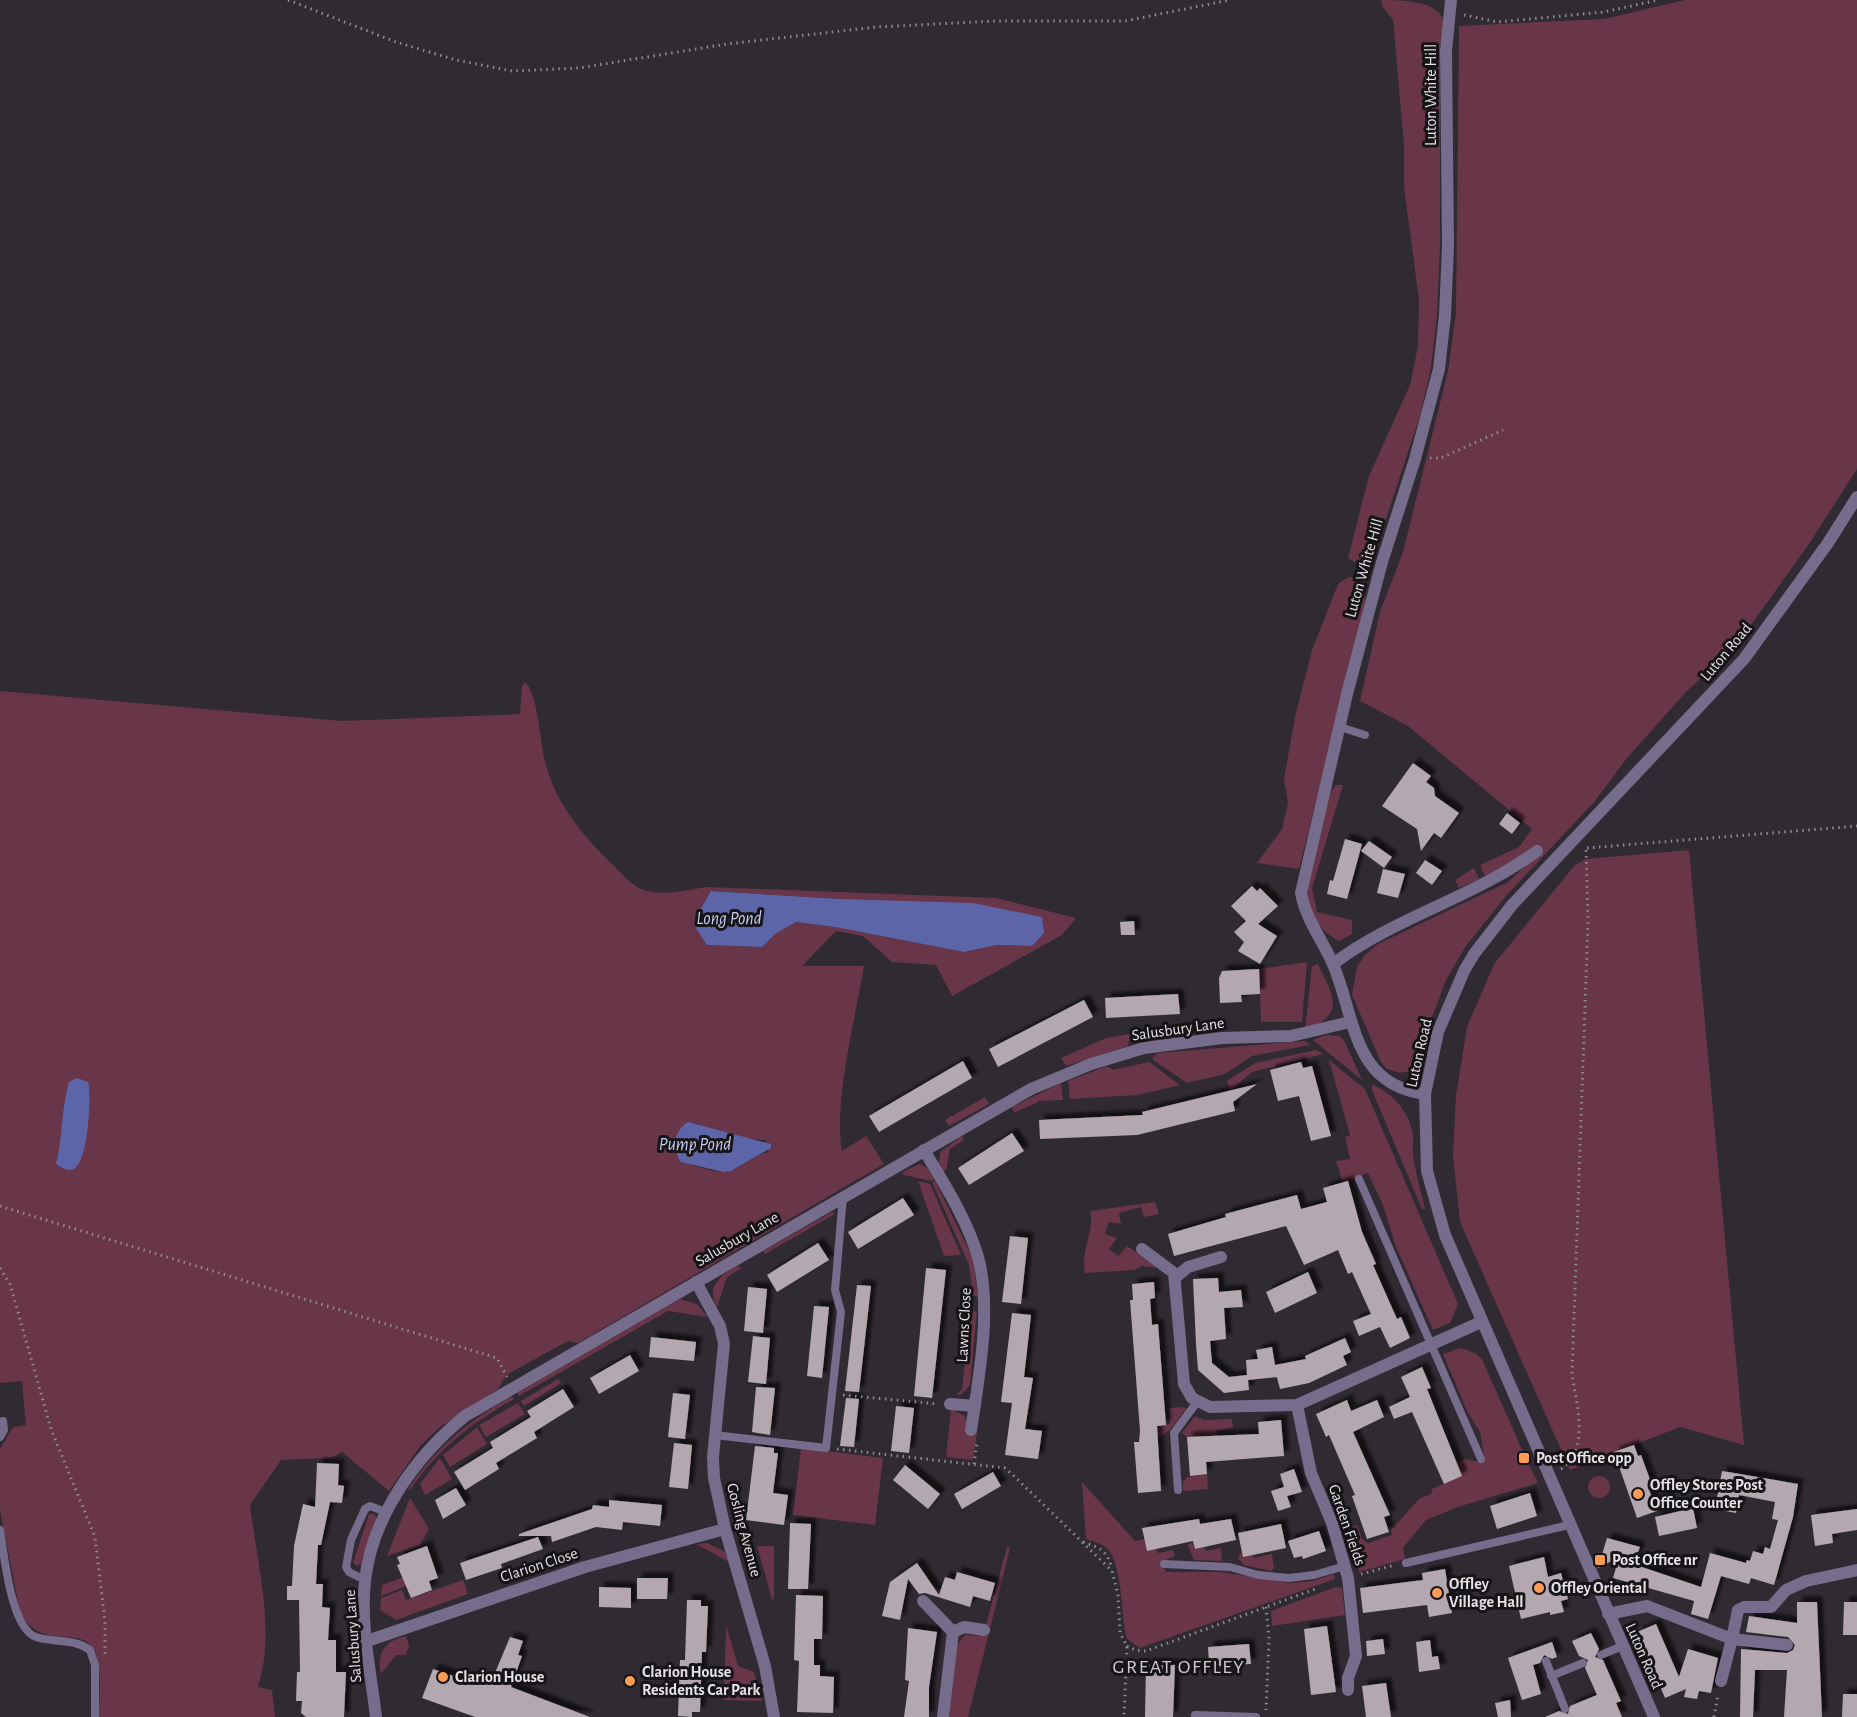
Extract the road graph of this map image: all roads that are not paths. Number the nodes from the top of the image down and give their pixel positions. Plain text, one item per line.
1 (1450, 5) edge
2 (1857, 497) edge
3 (1340, 728) junction
4 (1365, 735) dead end
5 (1537, 851) dead end
6 (1333, 964) junction
7 (1350, 1022) junction
8 (1425, 1095) junction
9 (924, 1150) junction
10 (1359, 1179) dead end
11 (843, 1196) junction
12 (1142, 1249) dead end
13 (1221, 1257) dead end
14 (1176, 1277) junction
15 (696, 1282) junction
16 (1481, 1322) junction
17 (1430, 1344) junction
18 (1197, 1402) junction
19 (950, 1404) road end
20 (1297, 1405) junction
21 (975, 1406) junction
22 (3, 1421) dead end
23 (971, 1430) dead end
24 (715, 1435) junction
25 (0, 1437) edge
26 (1481, 1459) dead end
27 (1178, 1490) dead end
28 (386, 1512) junction
29 (1569, 1525) junction
30 (0, 1530) edge
31 (725, 1530) junction
32 (1406, 1563) road end
33 (1164, 1564) dead end
34 (1857, 1570) edge
35 (1347, 1572) junction
36 (365, 1580) junction
37 (923, 1601) dead end
38 (1608, 1614) junction
39 (984, 1630) dead end
40 (953, 1632) junction
41 (1732, 1639) junction
42 (367, 1641) junction
43 (1787, 1645) dead end
44 (1622, 1646) junction
45 (1601, 1655) dead end
46 (1546, 1661) dead end
47 (1583, 1663) dead end
48 (1551, 1676) junction
49 (1720, 1682) road end
50 (1347, 1690) dead end
51 (1565, 1708) dead end
52 (1195, 1715) dead end
53 (95, 1717) edge
54 (376, 1717) edge
55 (774, 1717) edge
56 (943, 1717) edge
57 (1256, 1717) edge
58 (1654, 1717) edge

1 - 3 street, Luton White Hill
2 - 8 street, Luton Road
3 - 4 lane
3 - 6 street, Luton White Hill
5 - 6 street
6 - 7 street, Luton White Hill
7 - 8 street, Luton White Hill
7 - 9 street, Salusbury Lane
8 - 16 street, Luton Road
9 - 11 street, Salusbury Lane
9 - 21 street, Lawns Close
10 - 17 lane
11 - 15 street, Salusbury Lane
11 - 24 lane
12 - 14 street
13 - 14 street
14 - 18 street
15 - 24 street, Gosling Avenue
15 - 28 street, Salusbury Lane
16 - 17 street
16 - 29 street, Luton Road
17 - 20 street
17 - 26 lane
18 - 20 street
18 - 27 lane
19 - 21 street
20 - 35 street, Garden Fields
21 - 23 street, Lawns Close
22 - 25 lane
24 - 31 street, Gosling Avenue
28 - 36 street, Salusbury Lane
28 - 36 lane
29 - 32 lane
29 - 38 street, Luton Road
30 - 53 lane
31 - 42 street, Clarion Close
31 - 55 street, Gosling Avenue
33 - 35 lane
34 - 41 street
35 - 50 street, Garden Fields
36 - 42 street, Salusbury Lane
37 - 40 street
38 - 41 street
38 - 44 street, Luton Road
39 - 40 street
40 - 56 street
41 - 43 street
41 - 49 street
42 - 54 street, Salusbury Lane
44 - 45 lane
44 - 58 street, Luton Road
46 - 48 lane
47 - 48 lane
48 - 51 lane
52 - 57 lane

